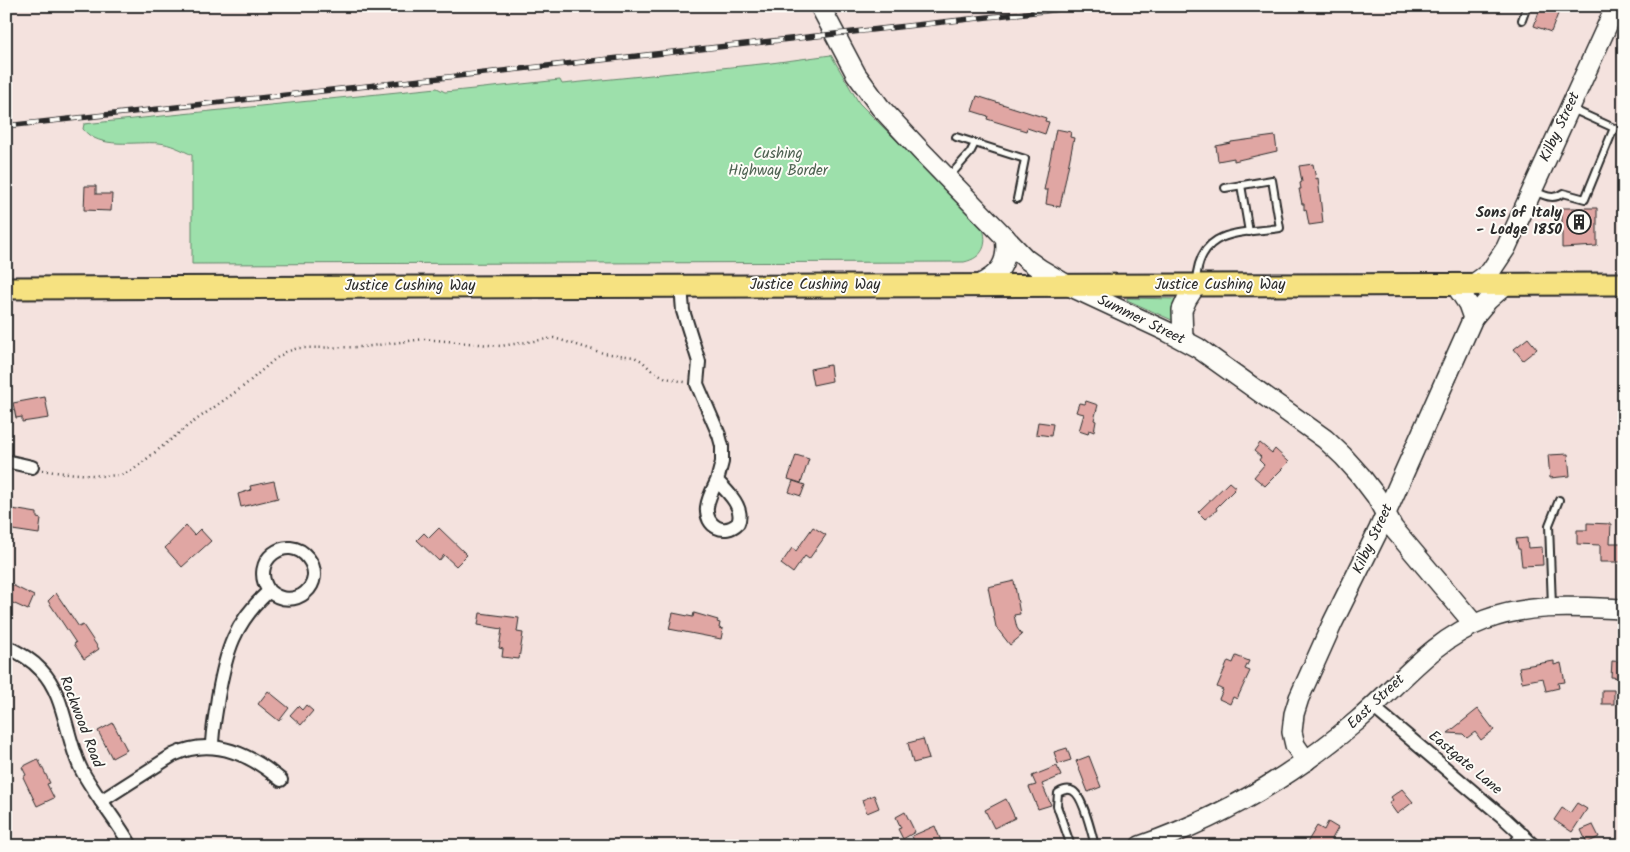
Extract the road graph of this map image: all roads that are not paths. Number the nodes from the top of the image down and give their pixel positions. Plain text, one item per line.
1 (820, 6) edge
2 (1528, 6) edge
3 (1616, 6) edge
4 (1522, 20) dead end
5 (1569, 108) junction
6 (956, 137) dead end
7 (975, 144) junction
8 (947, 178) junction
9 (1241, 185) junction
10 (1225, 188) dead end
11 (1531, 190) junction
12 (1016, 199) dead end
13 (1249, 232) junction
14 (1005, 237) junction
15 (1506, 248) junction
16 (1624, 284) edge
17 (978, 285) junction
18 (1067, 285) junction
19 (1196, 285) junction
20 (681, 286) junction
21 (1463, 286) junction
22 (1511, 286) junction
23 (6, 288) edge
24 (1474, 318) junction
25 (1183, 339) junction
26 (6, 461) edge
27 (32, 468) road end
28 (717, 481) dead end
29 (1559, 500) dead end
30 (1386, 514) junction
31 (269, 591) junction
32 (1552, 607) junction
33 (1624, 609) edge
34 (1474, 624) junction
35 (6, 646) edge
36 (1373, 707) junction
37 (212, 746) junction
38 (1306, 761) junction
39 (281, 780) dead end
40 (100, 801) junction
41 (1522, 835) junction
42 (131, 846) edge
43 (1071, 846) edge
44 (1095, 846) edge
45 (1140, 846) edge
46 (1514, 846) edge
47 (1534, 846) edge

1 - 8 street, Summer Street
2 - 4 lane
3 - 5 street, Kilby Street
5 - 11 street, Kilby Street
5 - 11 lane
6 - 7 lane
7 - 8 lane
7 - 12 lane
8 - 14 street, Summer Street
9 - 10 lane
9 - 13 lane
9 - 13 lane
11 - 15 street, Kilby Street
13 - 19 lane
14 - 17 street
14 - 18 street, Summer Street
15 - 21 street, Kilby Street
15 - 22 street
16 - 22 main road, Justice Cushing Way
17 - 18 main road, Justice Cushing Way
17 - 20 main road, Justice Cushing Way
18 - 19 main road, Justice Cushing Way
18 - 25 street, Summer Street
19 - 21 main road, Justice Cushing Way
19 - 25 street
20 - 23 main road, Justice Cushing Way
20 - 28 street
21 - 22 main road, Justice Cushing Way
21 - 24 street
22 - 24 street, Kilby Street
24 - 30 street, Kilby Street
25 - 30 street, Summer Street
26 - 27 street
29 - 32 lane
30 - 34 street, Summer Street
30 - 38 street, Kilby Street
31 - 31 street
31 - 37 street
32 - 33 street, East Street
32 - 34 street, East Street
34 - 36 street, East Street
35 - 40 street, Rockwood Road
36 - 38 street, East Street
36 - 41 street, Eastgate Lane
37 - 39 street
37 - 40 street
38 - 45 street, East Street
40 - 42 street, Rockwood Road
41 - 46 street
41 - 47 street, Eastgate Lane
43 - 44 lane

